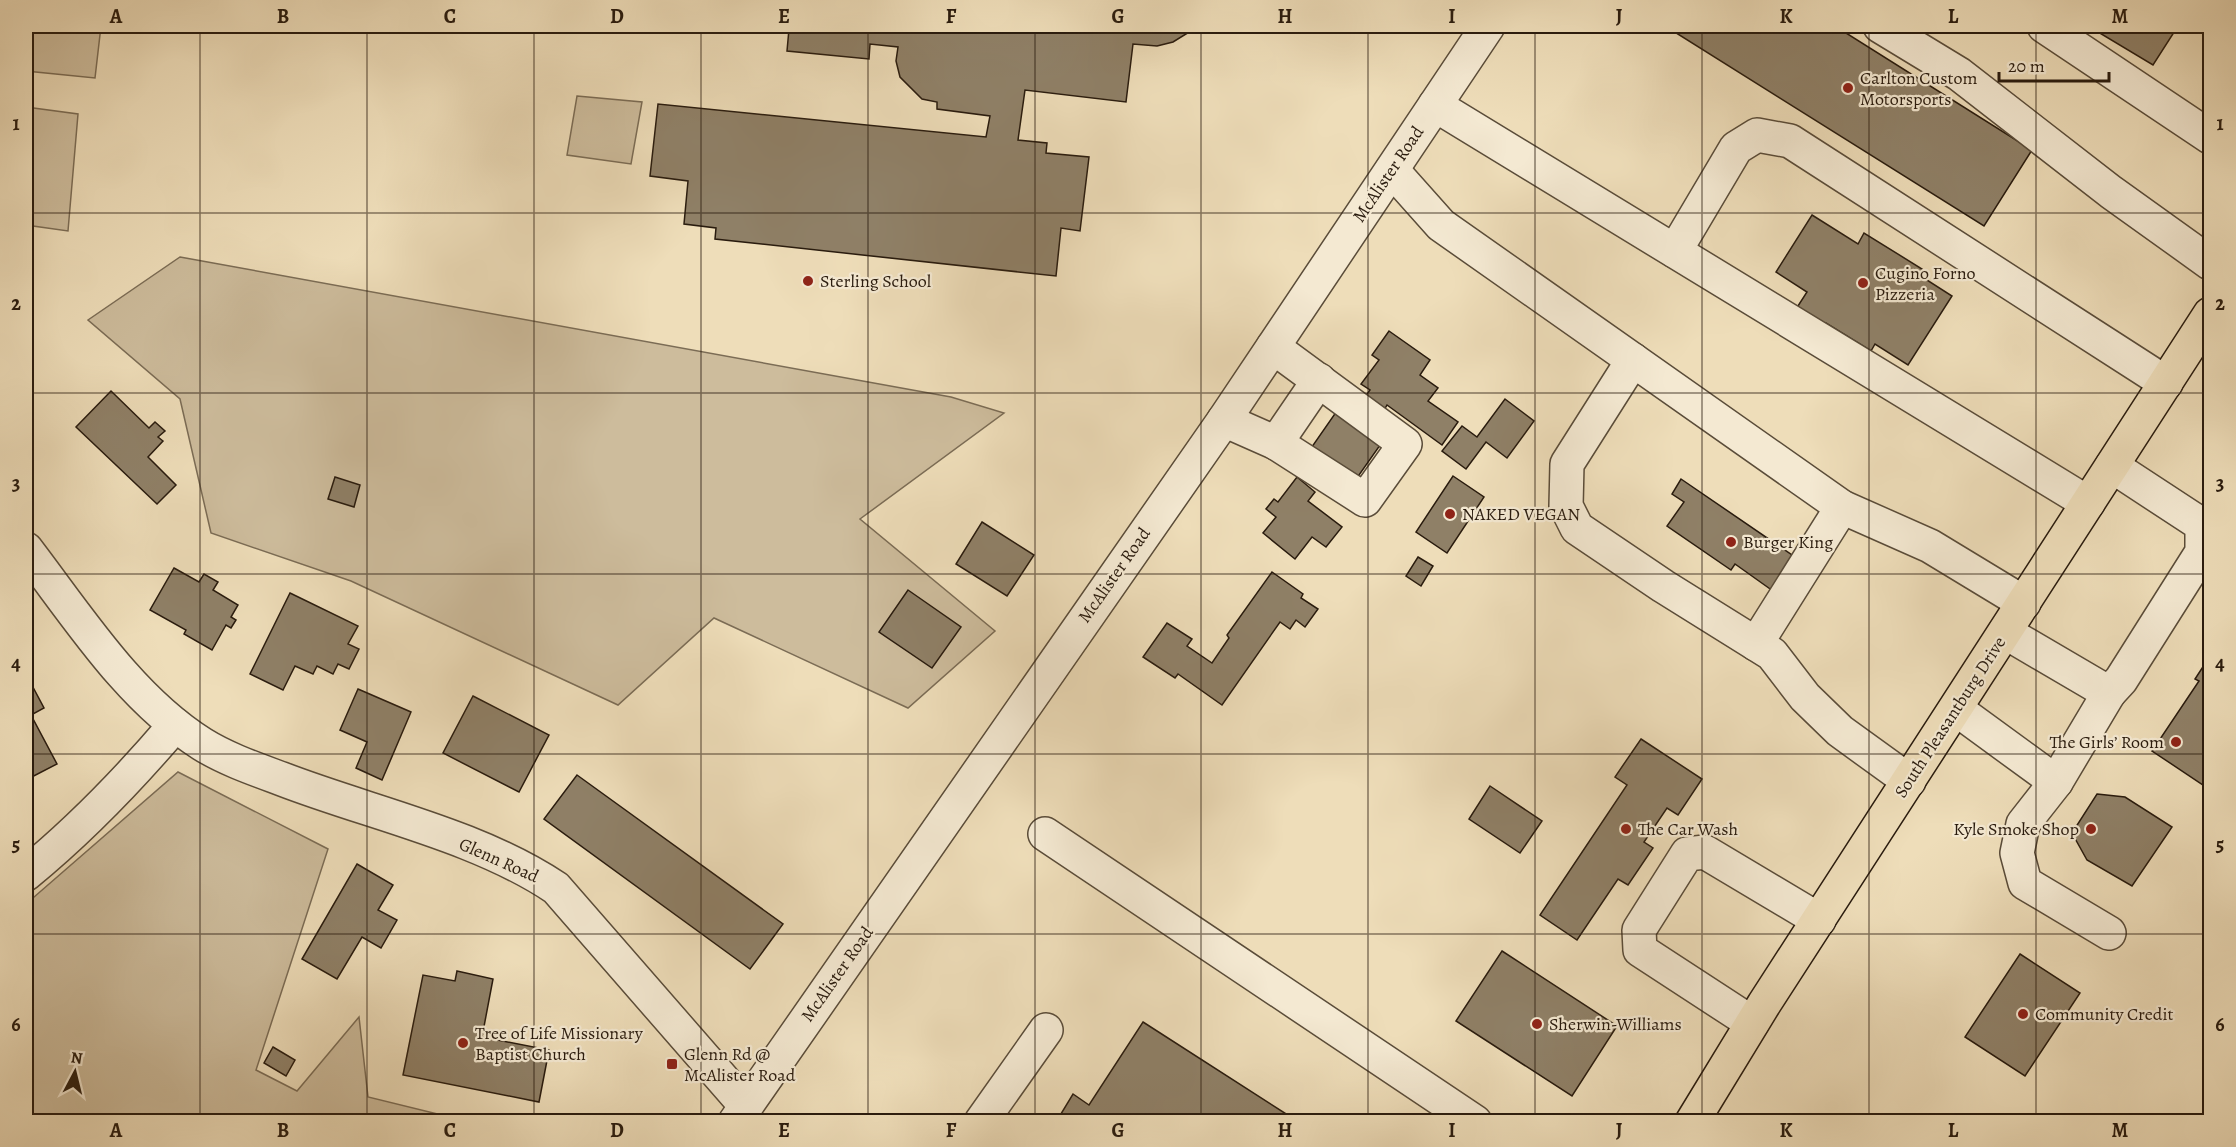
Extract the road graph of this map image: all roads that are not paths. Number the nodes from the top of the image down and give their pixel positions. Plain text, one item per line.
1 (1488, 26) edge
2 (1880, 26) edge
3 (2043, 26) edge
4 (1435, 105) junction
5 (2211, 137) edge
6 (1392, 170) junction
7 (1675, 251) junction
8 (2211, 264) edge
9 (2211, 314) edge
10 (1273, 347) junction
11 (1633, 360) junction
12 (1319, 380) junction
13 (2166, 383) junction
14 (1224, 420) junction
15 (1276, 443) junction
16 (2112, 466) junction
17 (2088, 503) junction
18 (1842, 507) junction
19 (26, 549) edge
20 (2024, 603) junction
21 (2005, 632) junction
22 (1756, 644) junction
23 (2109, 693) junction
24 (1956, 709) junction
25 (175, 725) junction
26 (1909, 781) junction
27 (2056, 782) junction
28 (1045, 834) dead end
29 (26, 874) edge
30 (1819, 920) junction
31 (2109, 933) dead end
32 (1752, 1023) junction
33 (1046, 1030) dead end
34 (740, 1114) edge
35 (981, 1122) edge
36 (1475, 1122) edge
37 (1692, 1122) edge

1 - 4 street, McAlister Road
2 - 8 street
3 - 5 street
4 - 6 street, McAlister Road
4 - 7 street
6 - 10 street, McAlister Road
6 - 11 street
7 - 13 street
7 - 17 street
9 - 13 main road, South Pleasantburg Drive
10 - 12 street
10 - 14 street, McAlister Road
11 - 18 street
11 - 22 street
12 - 15 street
12 - 15 street
13 - 16 main road, South Pleasantburg Drive
14 - 15 street
14 - 34 street, McAlister Road
16 - 17 main road, South Pleasantburg Drive
16 - 23 street
17 - 20 main road, South Pleasantburg Drive
18 - 20 street
18 - 22 street
19 - 25 street, Glenn Road
20 - 21 main road, South Pleasantburg Drive
21 - 23 street
21 - 24 main road, South Pleasantburg Drive
22 - 26 street
23 - 27 street
24 - 26 main road, South Pleasantburg Drive
24 - 27 street
25 - 29 street
25 - 34 street, Glenn Road
26 - 30 main road, South Pleasantburg Drive
27 - 31 street
28 - 36 street
30 - 32 main road, South Pleasantburg Drive
30 - 32 street
32 - 37 main road, South Pleasantburg Drive
33 - 35 street

